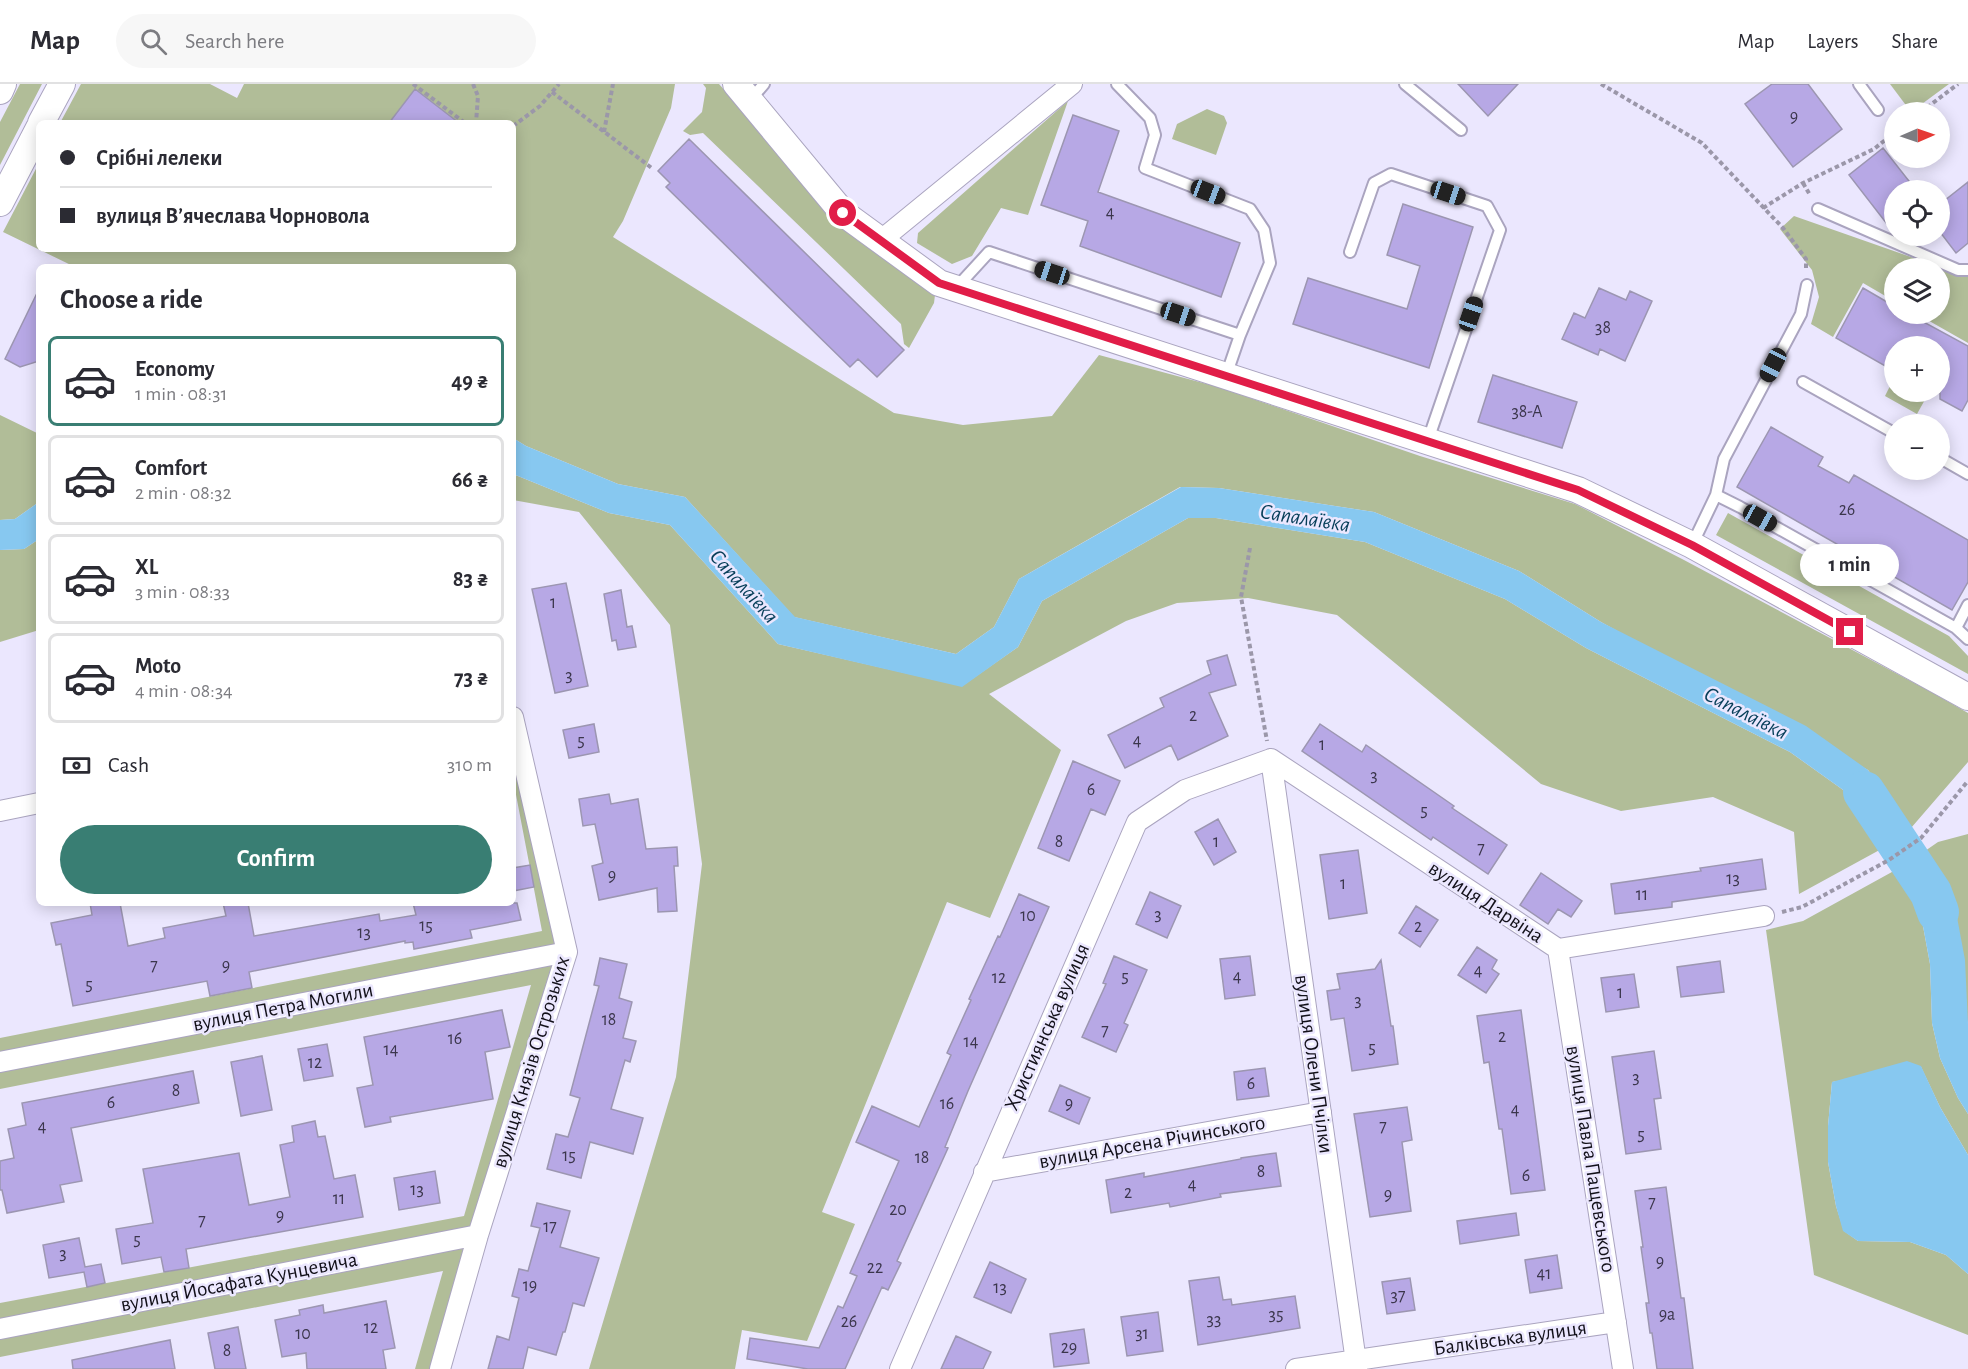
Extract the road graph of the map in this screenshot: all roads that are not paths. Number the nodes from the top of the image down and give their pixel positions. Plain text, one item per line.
1 (3, 84) edge
2 (62, 84) edge
3 (1072, 84) edge
4 (1117, 84) edge
5 (1405, 84) edge
6 (1859, 84) edge
7 (750, 89) edge
8 (0, 91) edge
9 (1878, 110) dead end
10 (44, 120) edge
11 (1461, 130) dead end
12 (36, 134) edge
13 (0, 203) edge
14 (1818, 209) dead end
15 (880, 241) junction
16 (1350, 252) dead end
17 (1968, 270) edge
18 (1807, 285) road end
19 (956, 288) junction
20 (1240, 335) junction
21 (1226, 376) junction
22 (1803, 382) dead end
23 (1884, 427) edge
24 (1428, 441) junction
25 (1950, 464) edge
26 (1968, 474) edge
27 (1716, 495) junction
28 (1692, 545) junction
29 (1968, 605) edge
30 (1956, 628) junction
31 (1968, 639) edge
32 (1968, 697) edge
33 (516, 730) edge
34 (1271, 759) junction
35 (36, 804) edge
36 (0, 812) edge
37 (1764, 916) road end
38 (1558, 949) junction
39 (567, 952) junction
40 (0, 1062) edge
41 (1321, 1112) junction
42 (984, 1172) junction
43 (478, 1235) junction
44 (1616, 1322) junction
45 (0, 1329) edge
46 (1357, 1365) edge
47 (440, 1369) edge
48 (900, 1369) edge
49 (1296, 1369) edge
50 (1623, 1369) edge

1 - 8 street
2 - 10 street
3 - 15 street
4 - 20 lane
5 - 11 lane
6 - 9 lane
7 - 15 street
12 - 13 street
14 - 17 lane
15 - 19 street
16 - 24 lane
18 - 27 lane
19 - 20 lane
19 - 21 street
20 - 21 lane
21 - 24 street
22 - 23 lane
24 - 28 street
25 - 26 lane
27 - 28 lane
27 - 30 lane
28 - 32 street
29 - 30 lane
30 - 31 lane
33 - 39 street, вулиця Князів Острозьких
34 - 38 street, вулиця Дарвіна
34 - 41 street, вулиця Олени Пчілки
34 - 42 street, Християнська вулиця
35 - 36 street
37 - 38 street, вулиця Дарвіна
38 - 44 street, вулиця Павла Пащевського
39 - 40 street, вулиця Петра Могили
39 - 43 street, вулиця Князів Острозьких
41 - 42 street, вулиця Арсена Річинського
41 - 46 street, вулиця Олени Пчілки
42 - 48 street, Християнська вулиця
43 - 45 street, вулиця Йосафата Кунцевича
43 - 47 street, вулиця Князів Острозьких
44 - 46 street, Балківська вулиця
44 - 50 street, вулиця Павла Пащевського
46 - 49 street, Балківська вулиця

